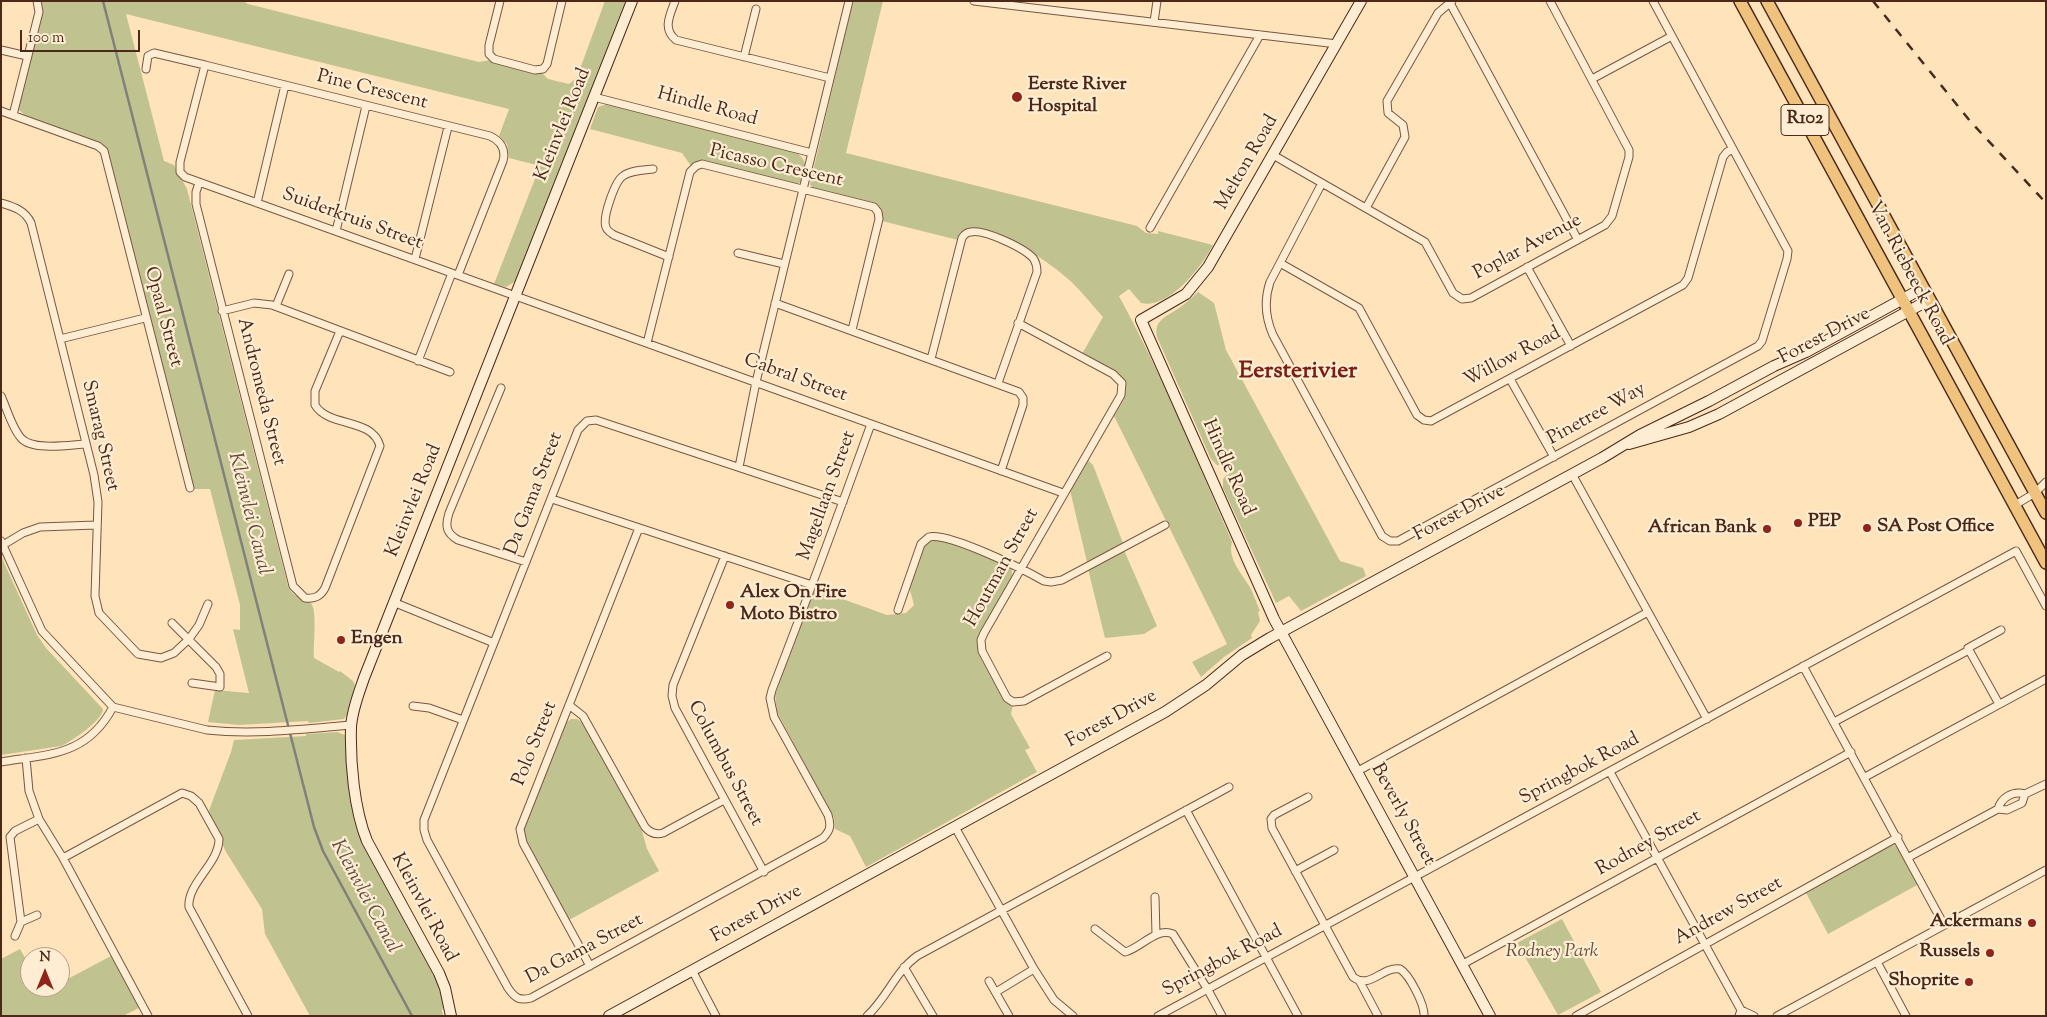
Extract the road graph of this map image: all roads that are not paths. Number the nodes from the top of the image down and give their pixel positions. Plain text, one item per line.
1 (37, 1) edge
2 (500, 1) edge
3 (562, 1) edge
4 (632, 1) edge
5 (675, 1) edge
6 (849, 1) edge
7 (974, 1) edge
8 (1157, 1) edge
9 (1361, 1) edge
10 (1550, 1) edge
11 (1653, 1) edge
12 (1740, 1) edge
13 (1767, 1) edge
14 (1451, 2) edge
15 (756, 10) dead end
16 (1154, 22) junction
17 (1260, 35) junction
18 (1672, 36) junction
19 (1337, 44) junction
20 (1, 50) edge
21 (27, 56) junction
22 (744, 57) junction
23 (205, 65) junction
24 (146, 69) dead end
25 (830, 78) junction
26 (1592, 80) junction
27 (285, 85) junction
28 (594, 97) junction
29 (366, 106) junction
30 (1, 111) edge
31 (13, 115) junction
32 (448, 126) junction
33 (1733, 149) junction
34 (812, 154) junction
35 (1273, 154) junction
36 (653, 169) dead end
37 (199, 183) junction
38 (1322, 183) junction
39 (804, 189) junction
40 (1, 203) edge
41 (256, 203) junction
42 (1366, 208) junction
43 (1150, 228) dead end
44 (336, 232) junction
45 (1578, 240) junction
46 (738, 253) dead end
47 (669, 256) junction
48 (415, 259) junction
49 (1280, 262) junction
50 (784, 264) junction
51 (1527, 267) junction
52 (288, 274) dead end
53 (455, 274) junction
54 (1923, 288) junction
55 (516, 295) junction
56 (1903, 299) junction
57 (1929, 300) junction
58 (775, 303) junction
59 (276, 306) junction
60 (222, 311) junction
61 (1909, 311) junction
62 (145, 318) junction
63 (1141, 320) joint
64 (1018, 323) junction
65 (340, 330) junction
66 (852, 330) junction
67 (60, 338) junction
68 (647, 342) junction
69 (1571, 346) junction
70 (931, 359) junction
71 (418, 360) junction
72 (450, 372) dead end
73 (1510, 379) junction
74 (756, 382) junction
75 (998, 383) junction
76 (501, 388) dead end
77 (1, 396) edge
78 (871, 424) junction
79 (85, 444) junction
80 (1625, 445) junction
81 (1554, 457) junction
82 (739, 467) junction
83 (1001, 471) junction
84 (1572, 474) junction
85 (2046, 482) edge
86 (190, 488) dead end
87 (1063, 493) junction
88 (2035, 493) junction
89 (552, 499) junction
90 (843, 502) junction
91 (2015, 505) junction
92 (2046, 513) edge
93 (96, 525) junction
94 (1164, 525) dead end
95 (639, 528) junction
96 (2, 543) edge
97 (725, 556) junction
98 (526, 562) junction
99 (2046, 563) edge
100 (1021, 568) junction
101 (812, 585) junction
102 (394, 602) junction
103 (208, 604) dead end
104 (2046, 606) edge
105 (898, 610) dead end
106 (1648, 612) junction
107 (172, 622) dead end
108 (2001, 630) dead end
109 (1281, 632) junction
110 (189, 639) junction
111 (494, 643) junction
112 (1969, 650) junction
113 (1107, 656) dead end
114 (1804, 666) junction
115 (2046, 679) edge
116 (192, 683) dead end
117 (1999, 704) junction
118 (569, 705) junction
119 (413, 706) dead end
120 (113, 708) junction
121 (1707, 719) junction
122 (463, 720) junction
123 (1834, 722) junction
124 (351, 725) junction
125 (1851, 752) junction
126 (26, 758) junction
127 (1, 762) edge
128 (1358, 771) junction
129 (1610, 772) junction
130 (1864, 777) junction
131 (2046, 784) edge
132 (1229, 787) dead end
133 (2025, 794) junction
134 (1308, 797) dead end
135 (724, 800) junction
136 (1998, 809) junction
137 (1186, 810) junction
138 (39, 819) junction
139 (830, 827) joint
140 (954, 827) junction
141 (1898, 837) junction
142 (1334, 850) dead end
143 (1909, 857) junction
144 (63, 858) junction
145 (1658, 858) junction
146 (2046, 870) edge
147 (1295, 871) junction
148 (764, 872) junction
149 (1415, 877) junction
150 (1154, 897) dead end
151 (1000, 910) junction
152 (37, 915) dead end
153 (21, 922) junction
154 (1944, 925) junction
155 (1324, 926) junction
156 (1096, 929) dead end
157 (1156, 935) junction
158 (15, 936) dead end
159 (1705, 944) junction
160 (1266, 958) junction
161 (1877, 962) junction
162 (1463, 964) junction
163 (590, 966) junction
164 (904, 967) junction
165 (1034, 969) junction
166 (692, 970) junction
167 (989, 981) dead end
168 (1360, 982) junction
169 (1208, 990) junction
170 (996, 992) junction
171 (1740, 1013) edge
172 (148, 1016) edge
173 (248, 1016) edge
174 (451, 1016) edge
175 (609, 1016) edge
176 (716, 1016) edge
177 (867, 1016) edge
178 (933, 1016) edge
179 (1009, 1016) edge
180 (1073, 1016) edge
181 (1158, 1016) edge
182 (1222, 1016) edge
183 (1298, 1016) edge
184 (1378, 1016) edge
185 (1424, 1016) edge
186 (1490, 1016) edge
187 (1576, 1016) edge
188 (1754, 1016) edge
189 (1777, 1016) edge
190 (1906, 1016) edge

1 - 21 street
2 - 3 street
4 - 28 street, Kleinvlei Road
5 - 22 street
6 - 25 street
7 - 16 street
8 - 16 street
9 - 19 street, Melton Road
10 - 26 street, Poplar Avenue
11 - 18 street, Pinetree Way
12 - 56 main road, Van Riebeeck Road / R102
13 - 54 main road, Van Riebeeck Road / R102
14 - 42 street
14 - 45 street
15 - 22 street
16 - 17 street
17 - 19 street
17 - 43 street
18 - 26 street
18 - 33 street, Pinetree Way
19 - 35 street, Melton Road
20 - 21 street
21 - 31 street
22 - 25 street
23 - 24 street, Pine Crescent
23 - 27 street, Pine Crescent
23 - 37 street, Suiderkruis Street
25 - 34 street
26 - 45 street, Poplar Avenue
27 - 29 street, Pine Crescent
27 - 41 street
28 - 34 street, Hindle Road
28 - 55 street, Kleinvlei Road
29 - 32 street, Pine Crescent
29 - 44 street
30 - 31 street
31 - 62 street, Opaal Street
32 - 48 street
32 - 53 street, Pine Crescent
33 - 69 street, Willow Road
33 - 81 street, Pinetree Way
34 - 39 street
35 - 38 street, Poplar Avenue
35 - 63 street, Melton Road
36 - 47 street
37 - 41 street, Suiderkruis Street
37 - 60 street, Andromeda Street
38 - 42 street, Poplar Avenue
38 - 49 street
39 - 47 street, Picasso Crescent
39 - 50 street
39 - 66 street, Picasso Crescent
40 - 67 street, Smarag Street
41 - 44 street, Suiderkruis Street
42 - 51 street, Poplar Avenue
44 - 48 street, Suiderkruis Street
45 - 51 street, Poplar Avenue
46 - 50 street
47 - 68 street, Picasso Crescent
48 - 53 street, Suiderkruis Street
49 - 73 street, Willow Road
49 - 81 street, Pinetree Way
50 - 58 street
51 - 69 street
52 - 59 street
53 - 55 street, Suiderkruis Street
53 - 71 street
54 - 56 street, Forest Drive
54 - 57 main road, Van Riebeeck Road / R102
55 - 68 street, Cabral Street
55 - 102 street, Kleinvlei Road
56 - 61 main road, Van Riebeeck Road / R102
56 - 80 street, Forest Drive
57 - 61 street, Forest Drive
57 - 88 main road, Van Riebeeck Road / R102
58 - 66 street
58 - 74 street
59 - 60 street
59 - 65 street
60 - 65 street, Andromeda Street
61 - 80 street, Forest Drive
61 - 91 main road, Van Riebeeck Road / R102
62 - 67 street
62 - 86 street, Opaal Street
63 - 109 street, Hindle Road
64 - 70 street
64 - 75 street
64 - 87 street, Houtman Street
65 - 71 street
66 - 70 street
67 - 79 street, Smarag Street
68 - 74 street, Cabral Street
69 - 73 street, Willow Road
70 - 75 street
71 - 72 street
73 - 81 street
74 - 78 street, Cabral Street
74 - 82 street
75 - 83 street
76 - 98 street
77 - 79 street
78 - 83 street, Cabral Street
78 - 90 street, Magellaan Street
79 - 93 street, Smarag Street
80 - 84 street, Forest Drive
82 - 89 street, Da Gama Street
82 - 90 street, Da Gama Street
83 - 87 street, Cabral Street
84 - 106 street
84 - 109 street, Forest Drive
85 - 88 street
87 - 100 street, Houtman Street
88 - 91 street
88 - 92 main road, Van Riebeeck Road / R102
89 - 95 street
89 - 98 street, Da Gama Street
90 - 101 street, Magellaan Street
91 - 99 main road, Van Riebeeck Road / R102
93 - 96 street
93 - 110 street, Smarag Street
94 - 100 street
95 - 97 street
95 - 118 street, Polo Street
96 - 120 street
97 - 101 street
97 - 135 street, Columbus Street
98 - 111 street, Da Gama Street
100 - 105 street
100 - 113 street, Houtman Street
101 - 139 street, Magellaan Street
102 - 111 street
102 - 124 street, Kleinvlei Road
103 - 110 street, Smarag Street
104 - 114 street, Springbok Road
106 - 121 street
106 - 128 street
107 - 110 street
108 - 112 street
109 - 128 street, Beverly Street
109 - 140 street, Forest Drive
110 - 116 street
111 - 122 street, Da Gama Street
112 - 117 street
112 - 123 street
114 - 121 street, Springbok Road
114 - 123 street
115 - 117 street
117 - 130 street
118 - 135 street
118 - 163 street, Polo Street
119 - 122 street
120 - 124 street
120 - 126 street
121 - 129 street, Springbok Road
122 - 163 street, Da Gama Street
123 - 125 street
124 - 174 street, Kleinvlei Road
125 - 130 street
125 - 145 street, Rodney Street
126 - 127 street
126 - 138 street
128 - 149 street, Beverly Street
129 - 145 street
129 - 149 street, Springbok Road
130 - 141 street
131 - 133 street
132 - 137 street
133 - 136 street
133 - 136 street
134 - 147 street
135 - 148 street, Columbus Street
136 - 143 street
137 - 151 street
137 - 160 street
138 - 144 street
138 - 153 street
139 - 148 street, Da Gama Street
140 - 151 street
140 - 166 street, Forest Drive
141 - 143 street
141 - 159 street, Andrew Street
142 - 147 street
143 - 154 street
144 - 172 street
144 - 173 street
145 - 159 street
145 - 162 street, Rodney Street
146 - 154 street
147 - 155 street
148 - 163 street, Da Gama Street
149 - 155 street, Springbok Road
149 - 162 street, Beverly Street
150 - 157 street
151 - 164 street
151 - 165 street
152 - 153 street
153 - 158 street
154 - 161 street
155 - 160 street, Springbok Road
155 - 168 street
156 - 157 street
157 - 169 street
159 - 171 street
159 - 187 street, Andrew Street
160 - 169 street, Springbok Road
160 - 183 street
161 - 189 street
161 - 190 street
162 - 186 street, Beverly Street
164 - 177 street
164 - 178 street
165 - 170 street
165 - 180 street
166 - 175 street, Forest Drive
166 - 176 street
167 - 170 street
168 - 184 street
168 - 185 street
169 - 181 street, Springbok Road
169 - 182 street
170 - 179 street
171 - 188 street

